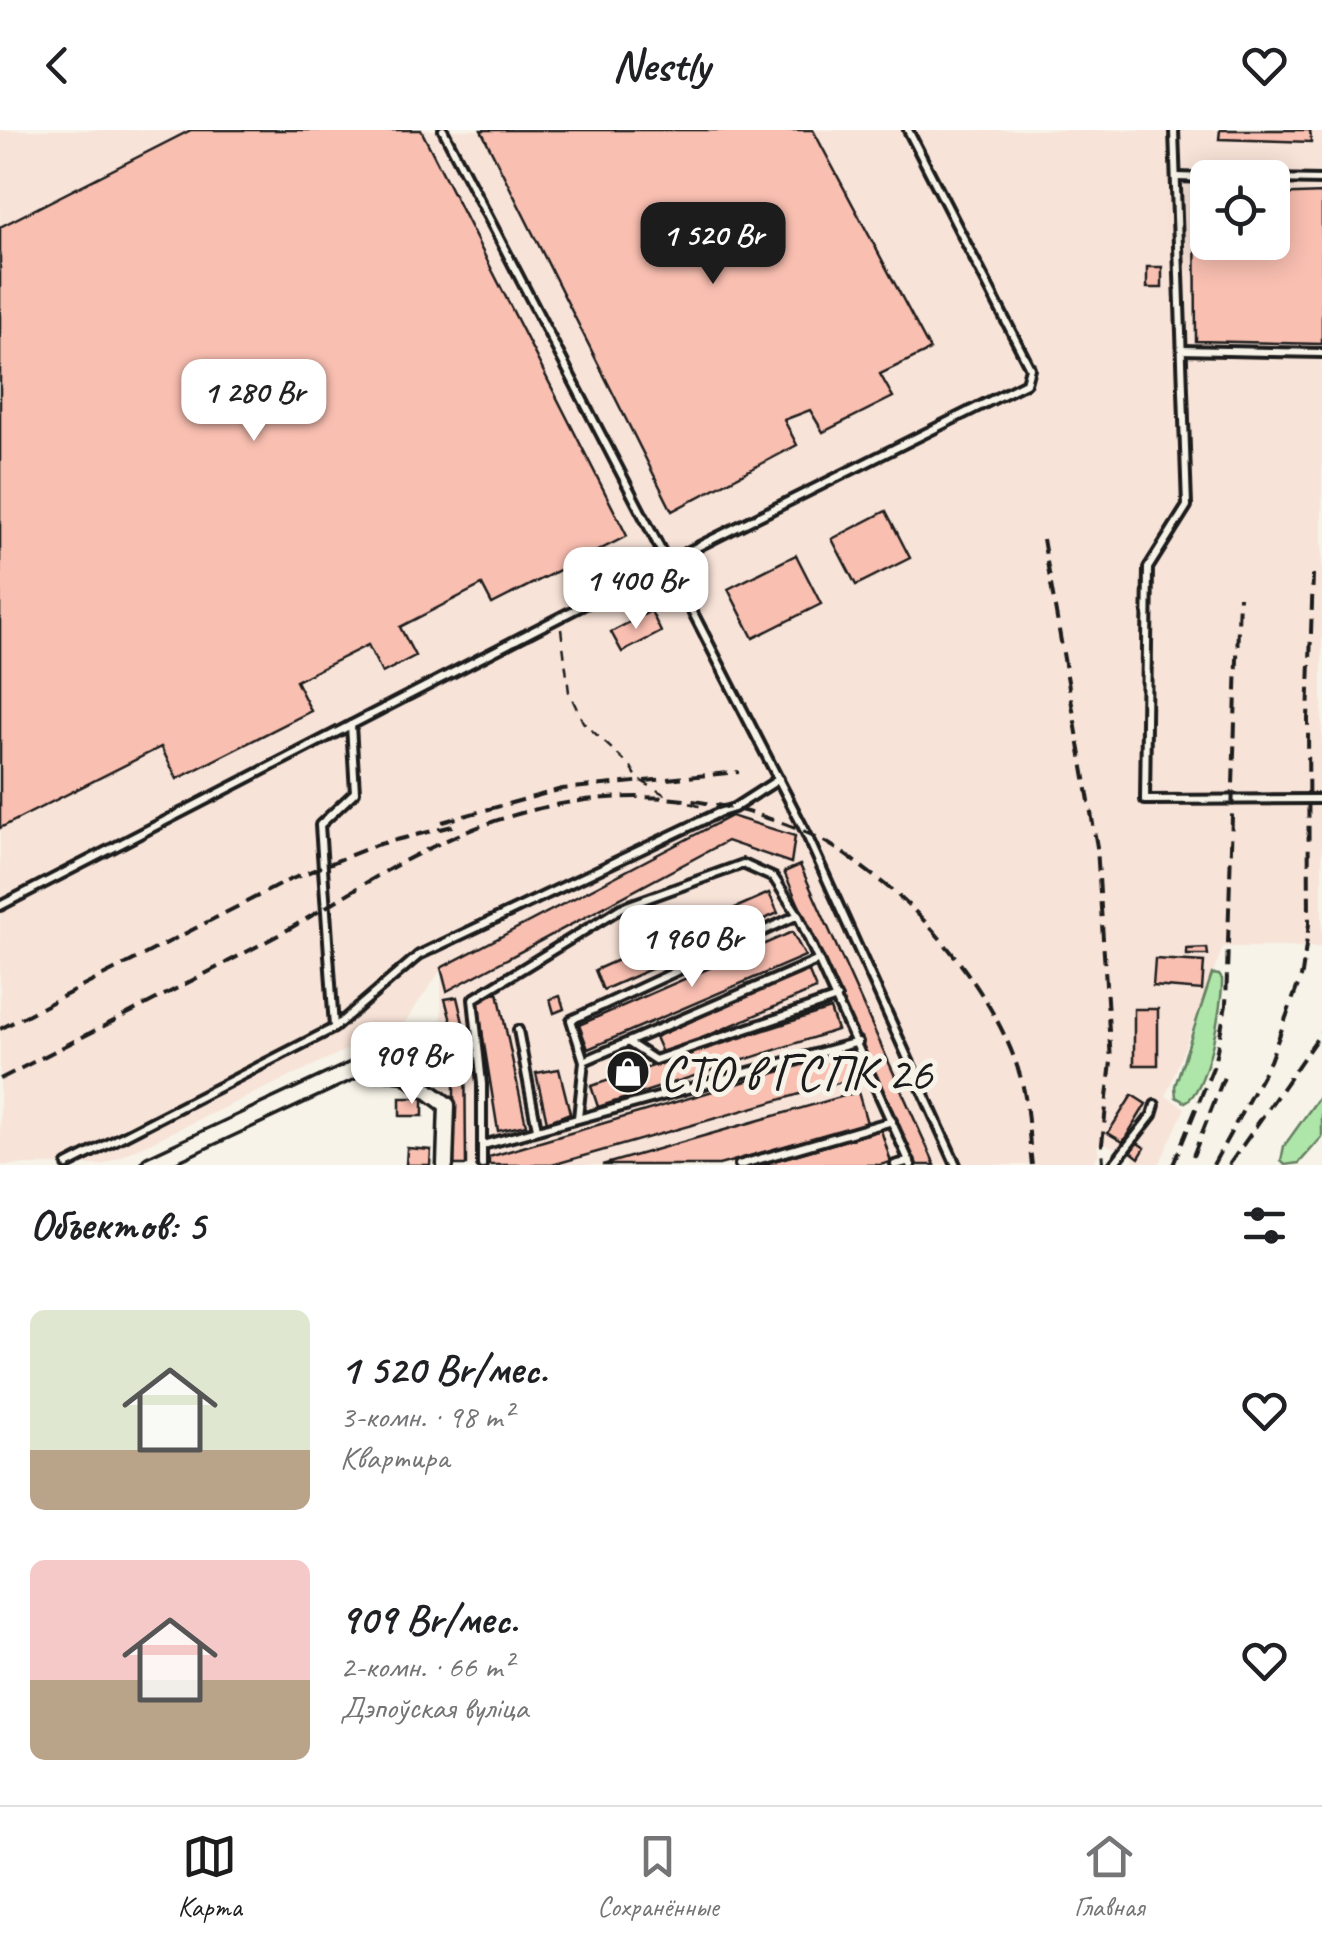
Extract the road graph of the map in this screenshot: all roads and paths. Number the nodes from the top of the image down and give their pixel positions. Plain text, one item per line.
1 (443, 130) edge
2 (908, 130) edge
3 (1174, 130) edge
4 (1177, 177) junction
5 (1190, 177) edge
6 (1290, 179) edge
7 (1322, 180) edge
8 (1182, 350) junction
9 (1322, 353) edge
10 (667, 562) junction
11 (560, 617) junction
12 (351, 725) junction
13 (780, 779) junction
14 (1322, 799) edge
15 (718, 812) junction
16 (0, 906) edge
17 (798, 914) junction
18 (819, 960) junction
19 (837, 998) junction
20 (334, 1028) junction
21 (518, 1030) dead end
22 (628, 1042) junction
23 (858, 1042) junction
24 (584, 1061) junction
25 (1155, 1104) dead end
26 (578, 1118) junction
27 (892, 1121) junction
28 (538, 1129) junction
29 (482, 1145) junction
30 (911, 1163) edge
31 (66, 1165) edge
32 (150, 1165) edge
33 (445, 1165) edge
34 (482, 1165) edge
35 (739, 1165) edge
36 (896, 1165) edge
37 (956, 1165) edge
38 (1114, 1165) edge

1 - 10 lane
2 - 10 lane
3 - 4 lane
4 - 5 lane
4 - 8 lane
6 - 7 lane
8 - 9 lane
8 - 14 lane
10 - 11 lane
10 - 13 lane
11 - 12 lane
11 - 15 path
12 - 16 lane
12 - 20 lane
13 - 15 lane
13 - 37 lane
15 - 20 lane
17 - 18 lane
17 - 24 lane
17 - 29 lane
18 - 19 lane
18 - 22 lane
19 - 22 lane
19 - 23 lane
20 - 31 lane
21 - 28 lane
22 - 24 lane
23 - 26 lane
23 - 27 lane
24 - 26 lane
25 - 38 lane
26 - 28 lane
27 - 30 lane
27 - 35 lane
28 - 29 lane
29 - 34 lane
30 - 36 lane
32 - 33 street

